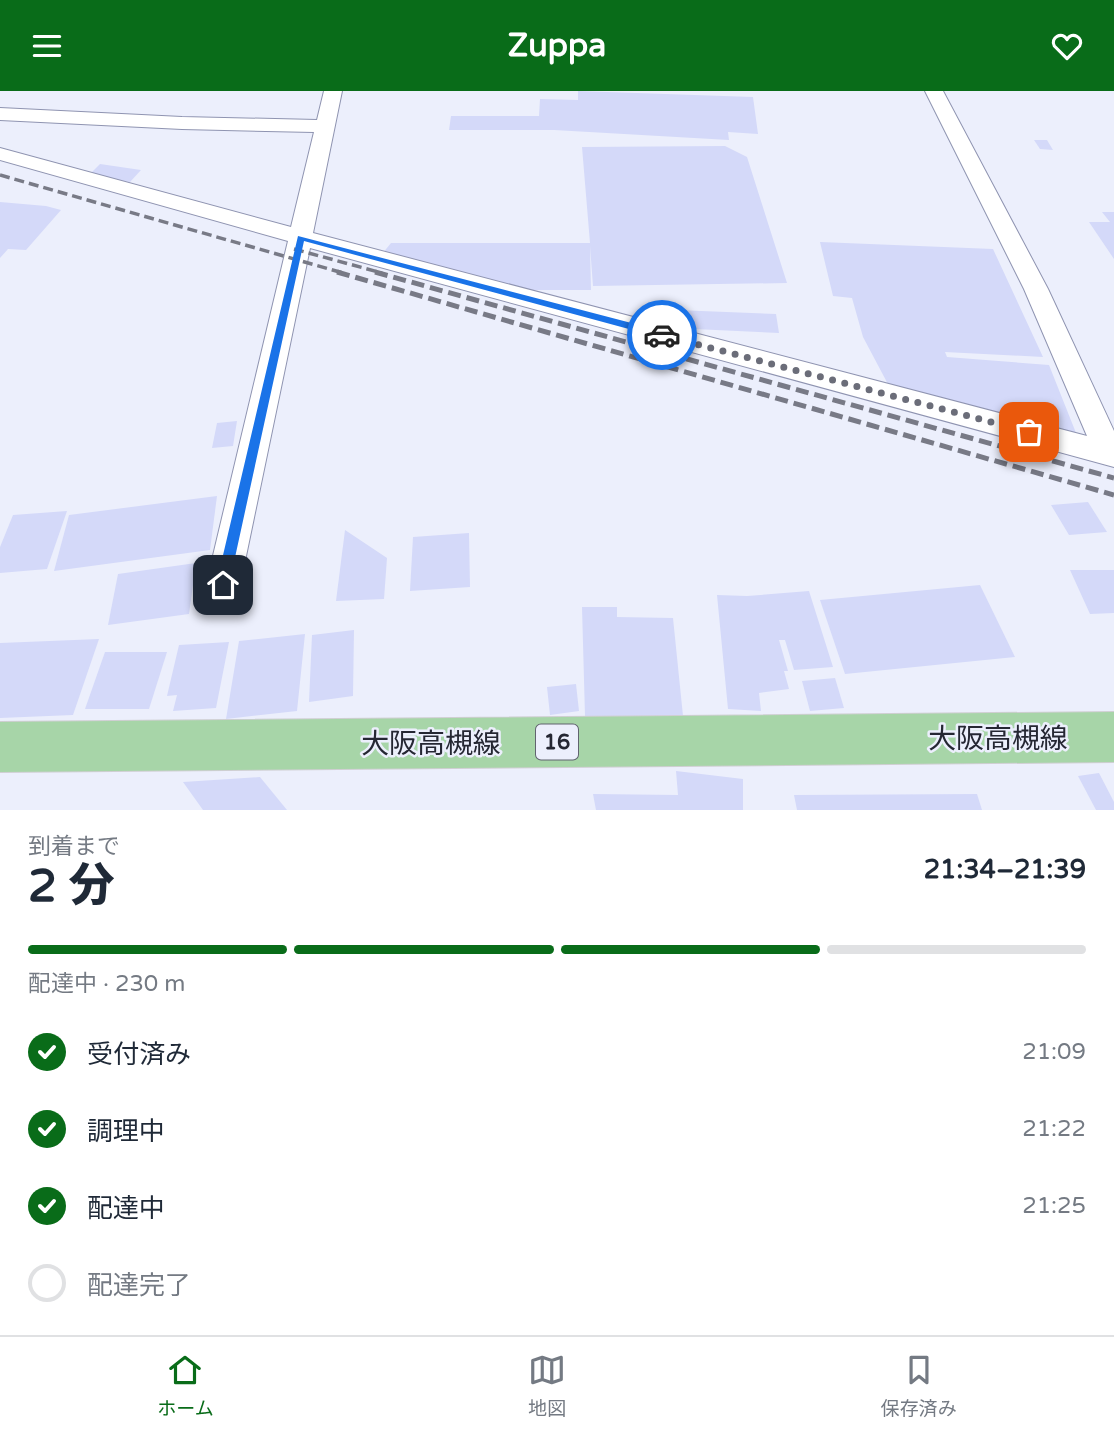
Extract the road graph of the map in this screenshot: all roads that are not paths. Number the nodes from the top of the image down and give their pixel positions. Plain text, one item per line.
1 (333, 91) edge
2 (934, 91) edge
3 (2, 106) edge
4 (323, 126) junction
5 (0, 154) edge
6 (301, 238) junction
7 (1112, 454) edge
8 (223, 585) dead end
9 (1114, 737) edge
10 (0, 747) edge

1 - 4 street
2 - 7 street
3 - 4 street
4 - 6 street
5 - 6 street
6 - 7 street
6 - 8 street
9 - 10 main road, 大阪高槻線 / 16

